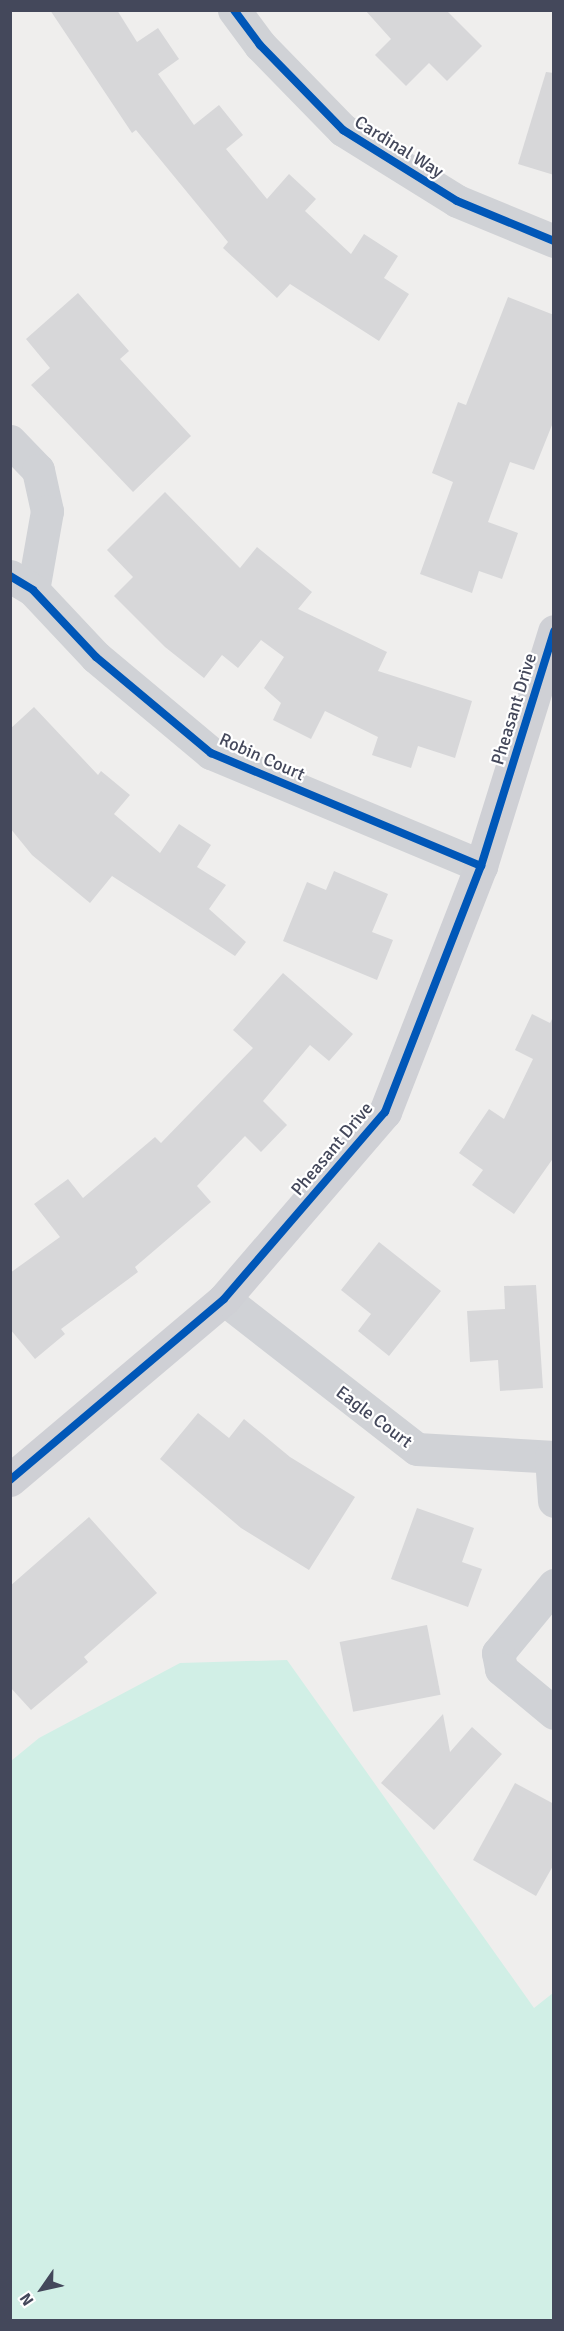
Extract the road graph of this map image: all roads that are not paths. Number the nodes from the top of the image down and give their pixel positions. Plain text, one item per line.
1 (234, 10) edge
2 (554, 241) edge
3 (10, 441) edge
4 (22, 583) edge
5 (554, 631) edge
6 (481, 866) junction
7 (224, 1299) junction
8 (552, 1457) edge
9 (11, 1479) edge
10 (554, 1501) edge
11 (554, 1585) edge
12 (554, 1713) edge

1 - 2 street, Cardinal Way
3 - 4 street, Robin Court
4 - 6 street, Robin Court
5 - 6 street, Pheasant Drive
6 - 7 street, Pheasant Drive
7 - 8 street, Eagle Court
7 - 9 street, Pheasant Drive
8 - 10 street
11 - 12 street

